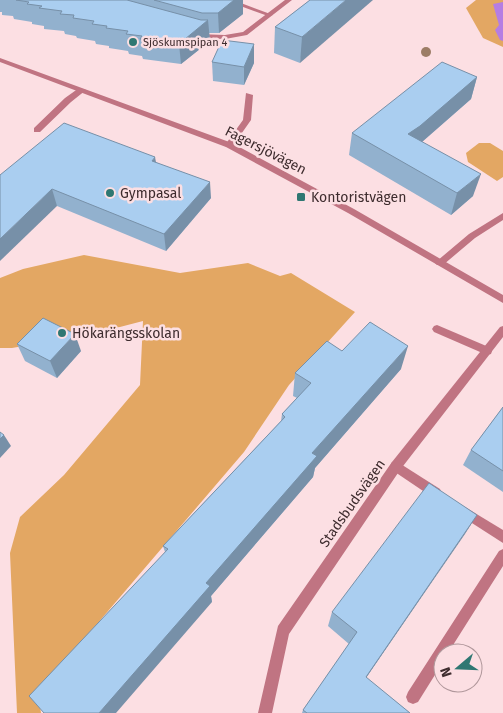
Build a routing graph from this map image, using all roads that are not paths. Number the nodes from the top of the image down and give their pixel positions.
1 (228, 0) edge
2 (289, 0) edge
3 (270, 15) junction
4 (194, 35) edge
5 (0, 60) edge
6 (82, 90) junction
7 (249, 96) dead end
8 (36, 130) dead end
9 (229, 145) junction
10 (503, 216) edge
11 (440, 263) junction
12 (503, 299) edge
13 (437, 330) dead end
14 (501, 335) edge
15 (486, 351) junction
16 (396, 466) junction
17 (503, 537) edge
18 (503, 555) edge
19 (413, 697) dead end
20 (265, 713) edge

1 - 3 street
2 - 3 street
3 - 4 street
5 - 6 street, Fagersjövägen
6 - 8 street
6 - 9 street, Fagersjövägen
7 - 9 street
9 - 11 street, Fagersjövägen
10 - 11 street
11 - 12 street, Fagersjövägen
13 - 15 street
14 - 15 street, Stadsbudsvägen
15 - 16 street, Stadsbudsvägen
16 - 17 street
16 - 20 street, Stadsbudsvägen
18 - 19 street

